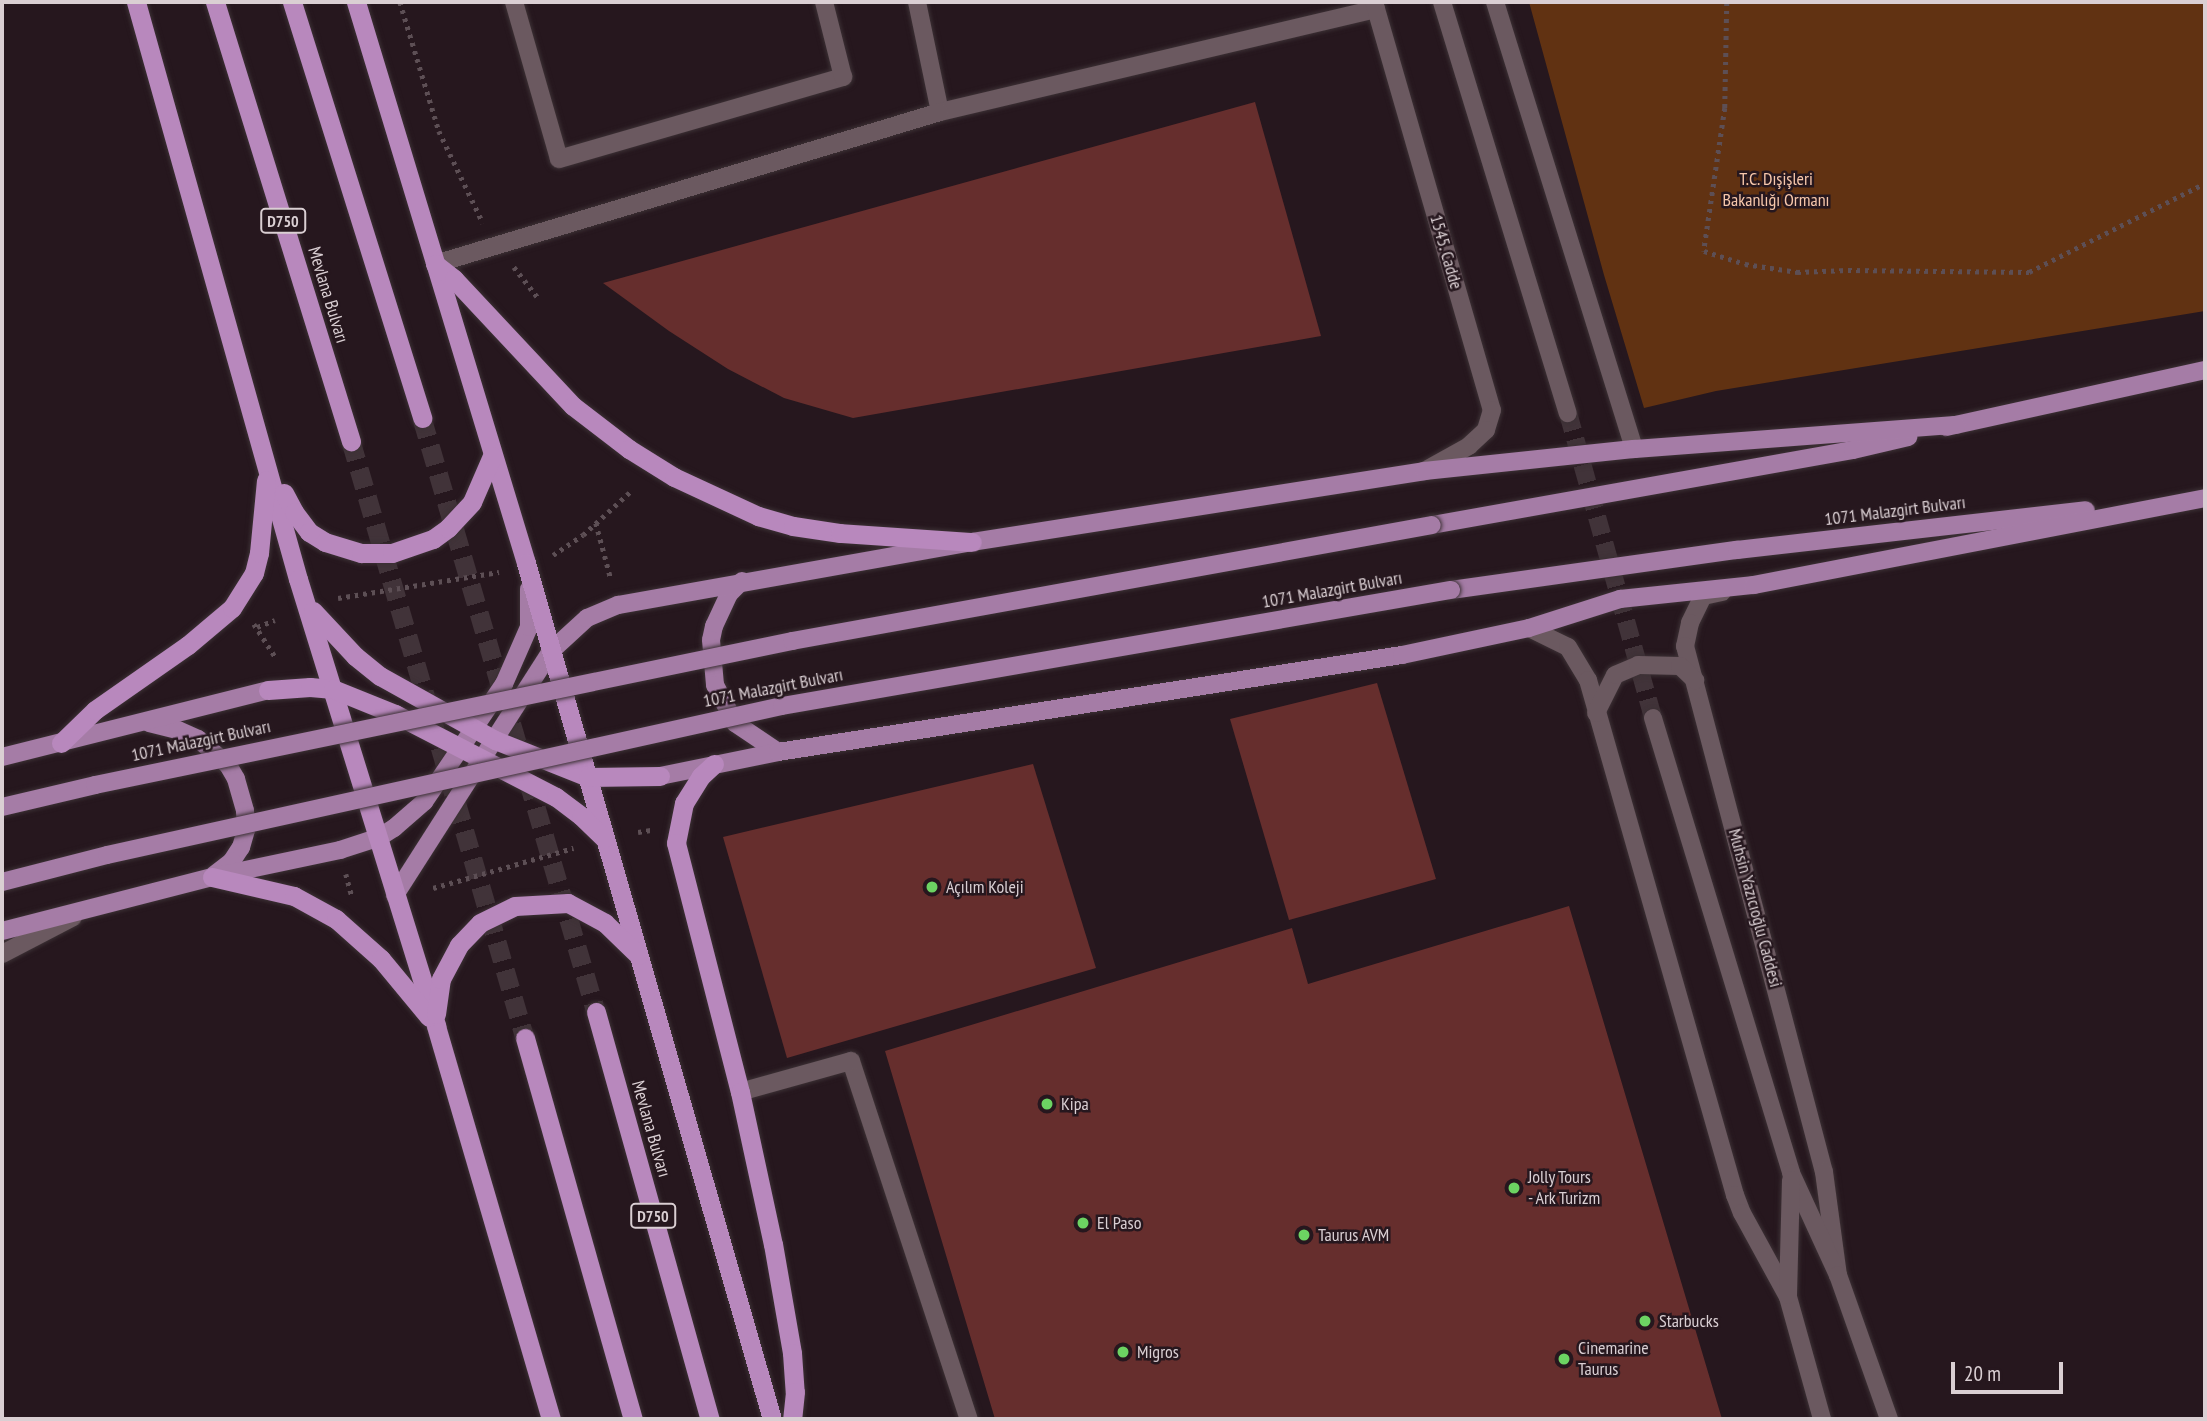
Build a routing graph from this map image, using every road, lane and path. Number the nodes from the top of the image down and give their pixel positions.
1 (136, 2) edge
2 (215, 2) edge
3 (292, 2) edge
4 (356, 2) edge
5 (400, 2) edge
6 (514, 2) edge
7 (824, 2) edge
8 (917, 2) edge
9 (1442, 2) edge
10 (1495, 2) edge
11 (1727, 2) edge
12 (1375, 5) edge
13 (940, 112) junction
14 (2205, 183) edge
15 (498, 245) junction
16 (435, 264) junction
17 (538, 298) dead end
18 (2205, 370) edge
19 (1568, 413) tunnel mouth
20 (422, 418) tunnel mouth
21 (1956, 425) junction
22 (351, 441) tunnel mouth
23 (1634, 449) junction
24 (492, 456) junction
25 (267, 458) junction
26 (1424, 471) junction
27 (631, 491) dead end
28 (2205, 497) edge
29 (596, 523) junction
30 (972, 542) junction
31 (553, 556) dead end
32 (526, 563) junction
33 (500, 572) dead end
34 (742, 581) junction
35 (612, 584) dead end
36 (1754, 585) junction
37 (333, 599) dead end
38 (308, 605) junction
39 (251, 620) dead end
40 (275, 620) dead end
41 (257, 627) junction
42 (1529, 628) junction
43 (551, 651) junction
44 (276, 658) dead end
45 (1695, 680) junction
46 (333, 689) junction
47 (268, 690) joint
48 (1596, 713) junction
49 (1653, 718) tunnel mouth
50 (143, 722) junction
51 (475, 729) junction
52 (495, 740) junction
53 (61, 743) junction
54 (461, 749) junction
55 (778, 752) junction
56 (2, 757) edge
57 (482, 760) junction
58 (714, 764) junction
59 (660, 776) joint
60 (588, 777) junction
61 (2, 807) edge
62 (378, 838) junction
63 (607, 842) junction
64 (577, 847) dead end
65 (346, 872) dead end
66 (212, 877) junction
67 (2, 882) edge
68 (429, 889) dead end
69 (395, 895) junction
70 (352, 897) dead end
71 (90, 908) junction
72 (2, 931) edge
73 (2, 954) edge
74 (641, 958) junction
75 (596, 1012) tunnel mouth
76 (436, 1026) junction
77 (526, 1038) tunnel mouth
78 (740, 1093) junction
79 (1791, 1173) junction
80 (1838, 1275) junction
81 (1788, 1297) junction
82 (551, 1419) edge
83 (632, 1419) edge
84 (710, 1419) edge
85 (772, 1419) edge
86 (792, 1419) edge
87 (969, 1419) edge
88 (1822, 1419) edge
89 (1889, 1419) edge

1 - 25 highway
2 - 22 highway, Mevlana Bulvarı / D750
3 - 20 highway
4 - 16 highway
5 - 15 path
6 - 7 street
8 - 13 street
9 - 19 street
10 - 23 street
11 - 14 path
12 - 13 street
12 - 26 street, 1545. Cadde
13 - 15 street
15 - 16 street
15 - 17 path
16 - 24 highway
16 - 30 highway
18 - 21 main road, 1071 Malazgirt Bulvarı
21 - 23 main road, 1071 Malazgirt Bulvarı
21 - 61 main road, 1071 Malazgirt Bulvarı, bridge
23 - 26 main road, 1071 Malazgirt Bulvarı
24 - 25 highway
24 - 32 highway
25 - 38 highway
25 - 53 highway
26 - 30 main road, 1071 Malazgirt Bulvarı
27 - 29 path
28 - 36 main road, 1071 Malazgirt Bulvarı
28 - 67 main road, 1071 Malazgirt Bulvarı, bridge
29 - 31 path
29 - 35 path
30 - 34 main road, 1071 Malazgirt Bulvarı
32 - 43 highway
32 - 51 main road
33 - 37 path
34 - 43 main road, 1071 Malazgirt Bulvarı
34 - 55 main road
36 - 42 main road, 1071 Malazgirt Bulvarı
36 - 45 street, Muhsin Yazıcıoğlu Caddesi
38 - 46 highway
38 - 51 highway
39 - 41 path
40 - 41 path
41 - 44 path
42 - 48 street, Muhsin Yazıcıoğlu Caddesi
42 - 55 main road, 1071 Malazgirt Bulvarı
43 - 52 main road, 1071 Malazgirt Bulvarı
43 - 60 highway
45 - 48 street
45 - 80 street, Muhsin Yazıcıoğlu Caddesi
46 - 47 highway
46 - 54 highway
46 - 62 highway
47 - 50 main road, 1071 Malazgirt Bulvarı
48 - 81 street, Muhsin Yazıcıoğlu Caddesi
49 - 79 street, Muhsin Yazıcıoğlu Caddesi
50 - 53 main road, 1071 Malazgirt Bulvarı
50 - 66 main road
51 - 52 highway
51 - 54 main road
52 - 57 main road, 1071 Malazgirt Bulvarı
52 - 60 highway
53 - 56 main road, 1071 Malazgirt Bulvarı
54 - 57 highway
54 - 62 main road
55 - 58 main road, 1071 Malazgirt Bulvarı
57 - 63 highway
57 - 69 main road, 1071 Malazgirt Bulvarı
58 - 59 main road, 1071 Malazgirt Bulvarı
58 - 78 highway
59 - 60 highway
60 - 63 highway
62 - 66 main road
62 - 69 highway
63 - 74 highway
64 - 68 path
65 - 70 path
66 - 71 main road
66 - 76 highway
69 - 76 highway
71 - 72 main road
71 - 73 street
74 - 76 highway
74 - 85 highway
75 - 84 highway, Mevlana Bulvarı / D750
76 - 82 highway
77 - 83 highway
78 - 86 highway
78 - 87 street
79 - 80 street, Muhsin Yazıcıoğlu Caddesi
79 - 81 street, Muhsin Yazıcıoğlu Caddesi
80 - 89 street, Muhsin Yazıcıoğlu Caddesi
81 - 88 street, Muhsin Yazıcıoğlu Caddesi

